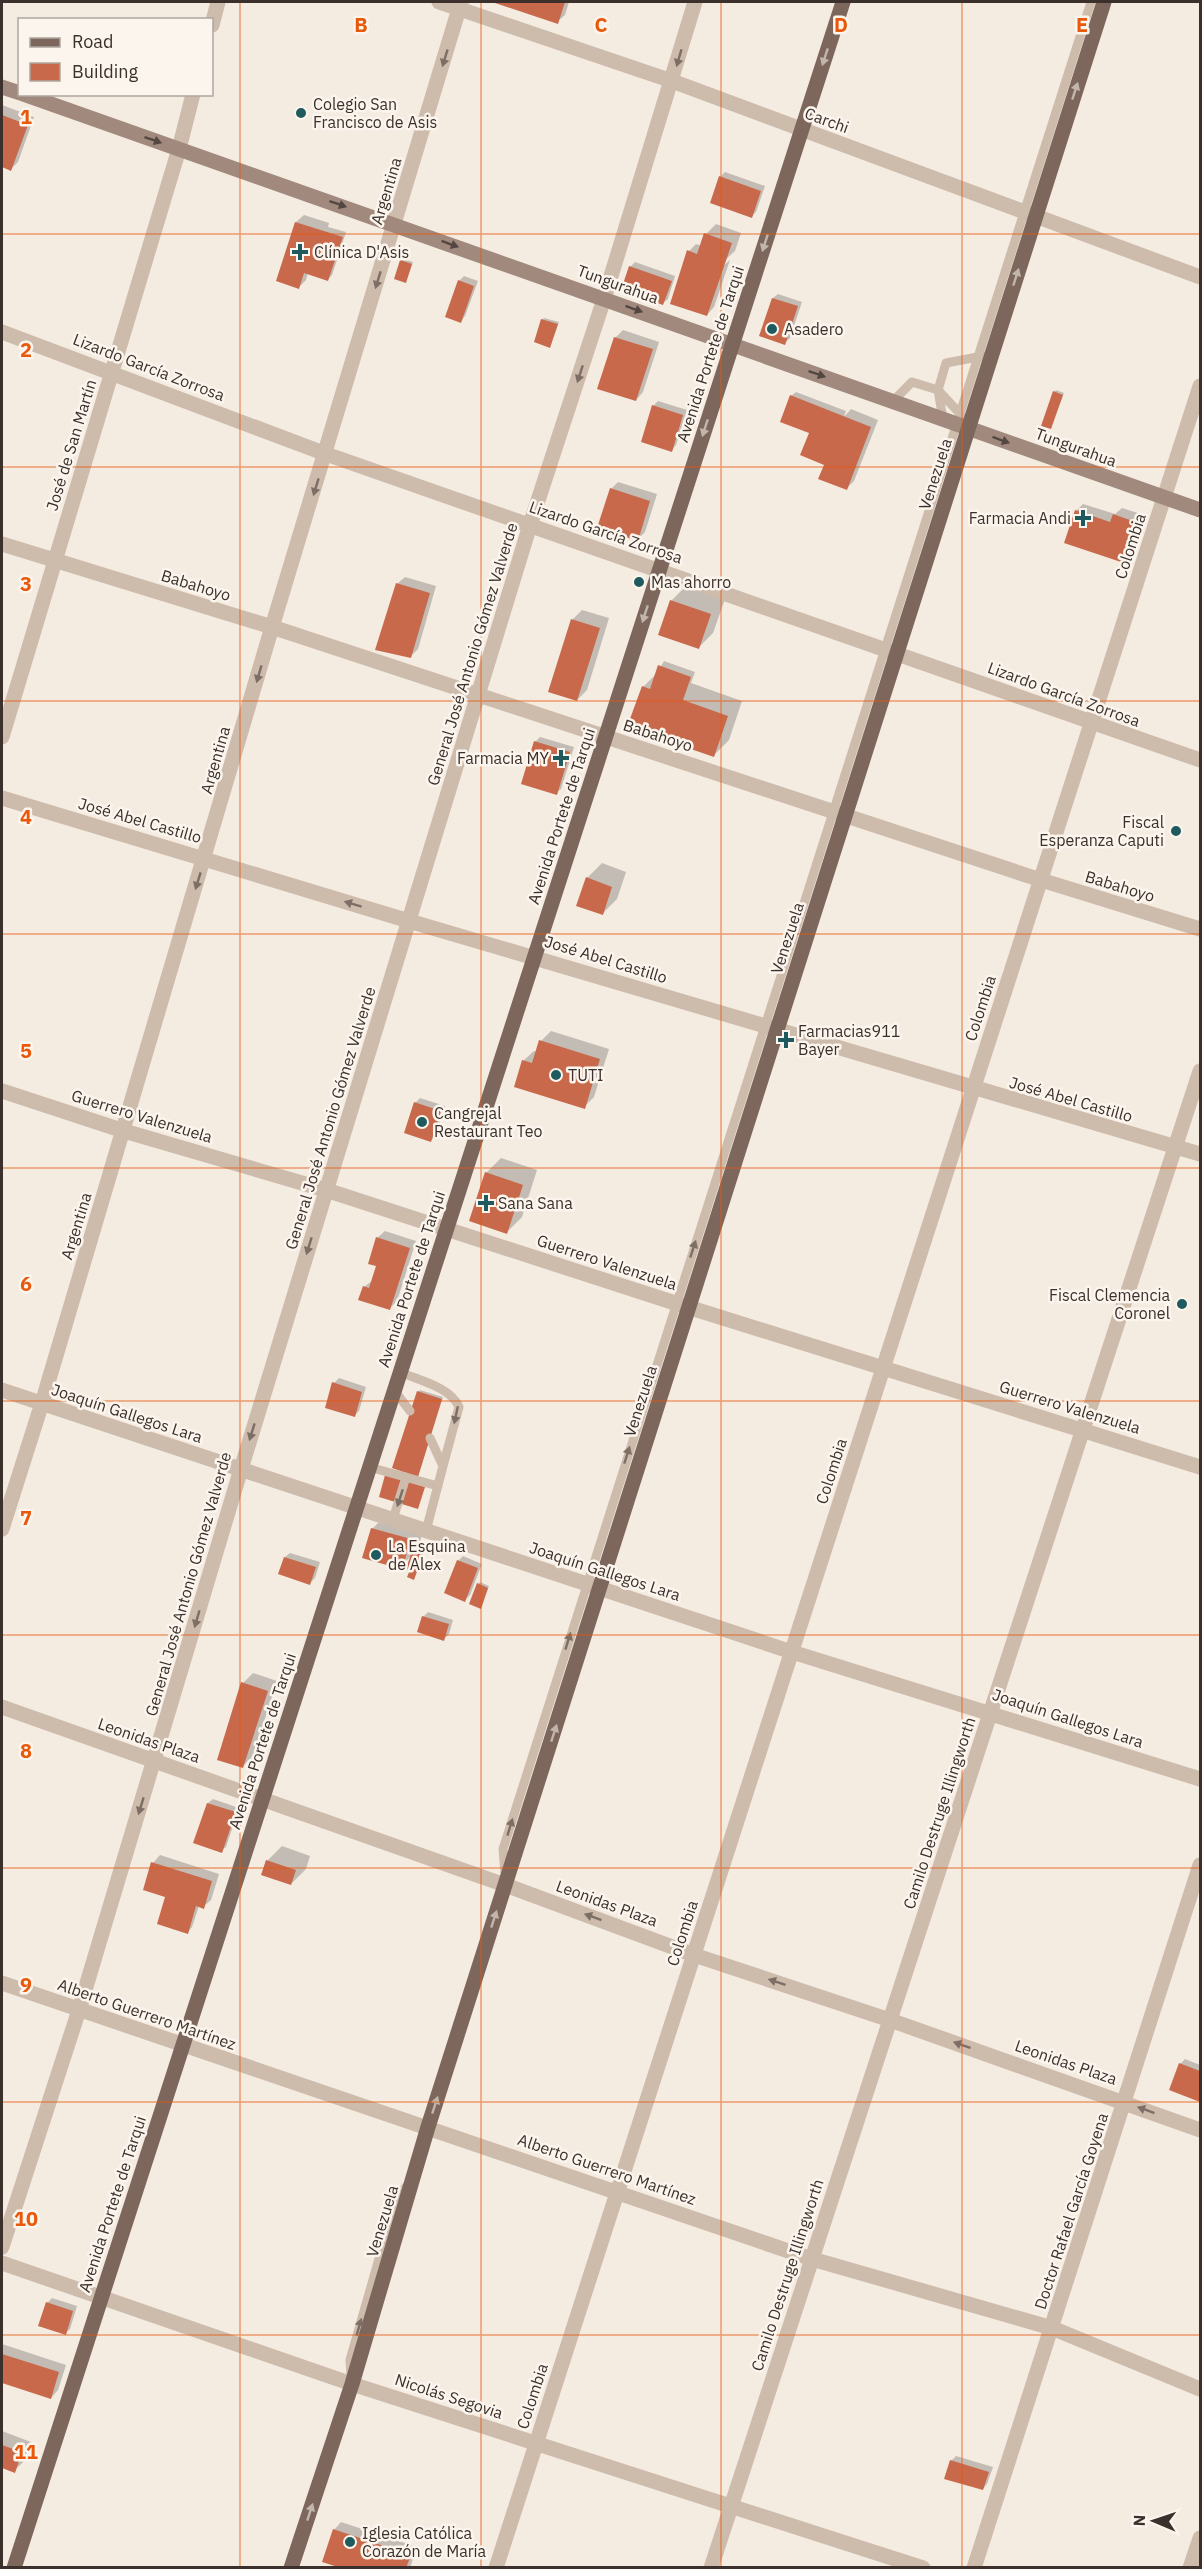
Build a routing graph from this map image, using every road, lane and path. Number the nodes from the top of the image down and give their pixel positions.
1 (218, 2) edge
2 (439, 2) edge
3 (695, 2) edge
4 (843, 2) edge
5 (1091, 2) edge
6 (1104, 2) edge
7 (460, 5) edge
8 (213, 21) edge
9 (672, 81) junction
10 (2, 87) edge
11 (18, 93) edge
12 (27, 96) edge
13 (192, 96) edge
14 (801, 130) junction
15 (179, 149) junction
16 (1029, 214) junction
17 (395, 224) junction
18 (1200, 277) edge
19 (604, 299) junction
20 (2, 332) edge
21 (732, 344) junction
22 (985, 356) junction
23 (112, 372) junction
24 (1200, 386) edge
25 (938, 390) junction
26 (893, 401) junction
27 (943, 419) junction
28 (964, 423) junction
29 (326, 454) junction
30 (1164, 497) junction
31 (1200, 510) edge
32 (530, 525) junction
33 (2, 544) edge
34 (55, 561) junction
35 (659, 569) junction
36 (272, 627) junction
37 (891, 651) junction
38 (478, 696) junction
39 (1091, 724) junction
40 (605, 736) junction
41 (2, 737) edge
42 (1200, 760) edge
43 (2, 798) edge
44 (839, 812) junction
45 (205, 858) junction
46 (1041, 880) junction
47 (409, 921) junction
48 (1200, 929) edge
49 (534, 956) junction
50 (771, 1027) junction
51 (1200, 1071) edge
52 (972, 1088) junction
53 (2, 1091) edge
54 (124, 1131) junction
55 (1176, 1147) junction
56 (1200, 1154) edge
57 (327, 1190) junction
58 (447, 1228) junction
59 (682, 1305) junction
60 (883, 1368) junction
61 (400, 1372) junction
62 (2, 1390) edge
63 (394, 1390) junction
64 (42, 1403) junction
65 (410, 1411) dead end
66 (1083, 1429) junction
67 (430, 1438) dead end
68 (443, 1466) junction
69 (369, 1467) junction
70 (1200, 1467) edge
71 (241, 1469) junction
72 (406, 1478) junction
73 (438, 1486) junction
74 (356, 1508) junction
75 (393, 1519) junction
76 (2, 1529) edge
77 (426, 1531) junction
78 (593, 1586) junction
79 (792, 1652) junction
80 (2, 1707) edge
81 (991, 1712) junction
82 (155, 1760) junction
83 (1200, 1779) edge
84 (262, 1800) junction
85 (1200, 1865) edge
86 (506, 1885) junction
87 (694, 1954) junction
88 (2, 1983) edge
89 (79, 2010) junction
90 (890, 2020) junction
91 (182, 2045) junction
92 (1124, 2102) junction
93 (429, 2127) junction
94 (1200, 2130) edge
95 (617, 2192) junction
96 (2, 2247) edge
97 (812, 2259) junction
98 (2, 2263) edge
99 (101, 2297) junction
100 (1052, 2328) junction
101 (352, 2384) junction
102 (1200, 2389) edge
103 (536, 2443) junction
104 (731, 2506) junction
105 (1200, 2538) edge
106 (14, 2568) edge
107 (291, 2568) edge
108 (496, 2568) edge
109 (711, 2568) edge
110 (923, 2568) edge
111 (974, 2568) edge
112 (1190, 2568) edge

1 - 8 street
2 - 7 street, Carchi
3 -> 9 street, General José Antonio Gómez Valverde
4 -> 14 main road, Avenida Portete de Tarqui
5 - 16 lane, Venezuela
16 -> 6 main road, Venezuela
7 - 9 street, Carchi
7 -> 17 street, Argentina
9 - 14 street, Carchi
9 - 19 street, General José Antonio Gómez Valverde
10 - 11 main road, Tungurahua
12 -> 15 main road, Tungurahua
13 - 15 street, José de San Martín
14 - 16 street, Carchi
14 -> 21 main road, Avenida Portete de Tarqui
15 -> 17 main road, Tungurahua
15 - 23 street, José de San Martín
16 - 18 street, Carchi
22 -> 16 main road, Venezuela
17 -> 19 main road, Tungurahua
17 -> 29 street, Argentina
19 -> 21 main road, Tungurahua
19 -> 32 street, General José Antonio Gómez Valverde
20 - 23 street, Lizardo García Zorrosa
21 -> 26 main road, Tungurahua
21 -> 35 main road, Avenida Portete de Tarqui
22 - 25 lane
22 - 28 main road, Venezuela
23 - 29 street, Lizardo García Zorrosa
23 - 34 street, José de San Martín
24 - 30 street, Colombia
25 - 26 lane
25 - 27 lane
25 - 28 lane
26 - 27 main road, Tungurahua
27 - 28 main road, Tungurahua
28 -> 30 main road, Tungurahua
28 - 37 main road, Venezuela
29 - 32 street, Lizardo García Zorrosa
29 -> 36 street, Argentina
30 - 31 main road, Tungurahua
30 - 39 street, Colombia
32 - 35 street, Lizardo García Zorrosa
32 - 38 street, General José Antonio Gómez Valverde
33 - 34 street, Babahoyo
34 - 36 street, Babahoyo
34 - 41 street, José de San Martín
35 - 37 street, Lizardo García Zorrosa
35 -> 40 main road, Avenida Portete de Tarqui
36 - 38 street, Babahoyo
36 -> 45 street, Argentina
37 - 39 street, Lizardo García Zorrosa
37 - 44 main road, Venezuela
38 - 40 street, Babahoyo
38 - 47 street, General José Antonio Gómez Valverde
39 - 42 street, Lizardo García Zorrosa
39 - 46 street, Colombia
40 - 44 street, Babahoyo
40 - 49 main road, Avenida Portete de Tarqui
43 - 45 street, José Abel Castillo
44 - 46 street, Babahoyo
44 - 50 main road, Venezuela
47 -> 45 street, José Abel Castillo
45 -> 54 street, Argentina
46 - 48 street, Babahoyo
46 - 52 street, Colombia
47 - 49 street, José Abel Castillo
47 - 57 street, General José Antonio Gómez Valverde
49 - 50 street, José Abel Castillo
49 - 58 main road, Avenida Portete de Tarqui
50 - 52 street, José Abel Castillo
59 -> 50 main road, Venezuela
51 - 55 street, Camilo Destruge Illingworth
52 - 55 street, José Abel Castillo
52 - 60 street, Colombia
53 - 54 street, Guerrero Valenzuela
54 - 57 street, Guerrero Valenzuela
54 - 64 street, Argentina
55 - 56 street, José Abel Castillo
55 - 66 street, Camilo Destruge Illingworth
57 - 58 street, Guerrero Valenzuela
57 -> 71 street, General José Antonio Gómez Valverde
58 - 59 street, Guerrero Valenzuela
58 - 61 main road, Avenida Portete de Tarqui
59 - 60 street, Guerrero Valenzuela
78 -> 59 main road, Venezuela
60 - 66 street, Guerrero Valenzuela
60 - 79 street, Colombia
61 - 63 main road, Avenida Portete de Tarqui
61 -> 68 lane
62 - 64 street, Joaquín Gallegos Lara
63 - 65 lane
63 - 69 main road, Avenida Portete de Tarqui
64 - 71 street, Joaquín Gallegos Lara
64 - 76 street, Argentina
66 - 70 street, Guerrero Valenzuela
66 - 81 street, Camilo Destruge Illingworth
67 - 68 lane
68 - 73 lane
69 - 72 lane
69 - 74 main road, Avenida Portete de Tarqui
71 - 74 street, Joaquín Gallegos Lara
71 -> 82 street, General José Antonio Gómez Valverde
72 - 73 lane
72 -> 75 lane
73 - 77 lane
74 - 75 street, Joaquín Gallegos Lara
74 - 84 main road, Avenida Portete de Tarqui
75 - 77 street, Joaquín Gallegos Lara
77 - 78 street, Joaquín Gallegos Lara
78 - 79 street, Joaquín Gallegos Lara
86 -> 78 main road, Venezuela
79 - 81 street, Joaquín Gallegos Lara
79 - 87 street, Colombia
80 - 82 street, Leonidas Plaza
81 - 83 street, Joaquín Gallegos Lara
81 - 90 street, Camilo Destruge Illingworth
82 - 84 street, Leonidas Plaza
82 -> 89 street, General José Antonio Gómez Valverde
84 - 86 street, Leonidas Plaza
84 - 91 main road, Avenida Portete de Tarqui
85 - 92 street, Doctor Rafael García Goyena
87 -> 86 street, Leonidas Plaza
93 -> 86 main road, Venezuela
90 -> 87 street, Leonidas Plaza
87 - 95 street, Colombia
88 - 89 street, Alberto Guerrero Martínez
89 - 91 street, Alberto Guerrero Martínez
89 - 96 street, General José Antonio Gómez Valverde
92 -> 90 street, Leonidas Plaza
90 - 97 street, Camilo Destruge Illingworth
91 - 93 street, Alberto Guerrero Martínez
91 - 99 main road, Avenida Portete de Tarqui
94 -> 92 street, Leonidas Plaza
92 - 100 street, Doctor Rafael García Goyena
93 - 95 street, Alberto Guerrero Martínez
101 -> 93 main road, Venezuela
95 - 97 street, Alberto Guerrero Martínez
95 - 103 street, Colombia
97 - 100 street, Alberto Guerrero Martínez
97 - 104 street, Camilo Destruge Illingworth
98 - 99 street, Nicolás Segovia
99 - 101 street, Nicolás Segovia
99 - 106 main road, Avenida Portete de Tarqui
100 - 102 street, Alberto Guerrero Martínez
100 - 111 street, Doctor Rafael García Goyena
101 - 103 street, Nicolás Segovia
107 -> 101 main road, Venezuela
103 - 104 street, Nicolás Segovia
103 - 108 street, Colombia
104 - 109 street, Camilo Destruge Illingworth
104 - 110 street, Nicolás Segovia
105 - 112 street

